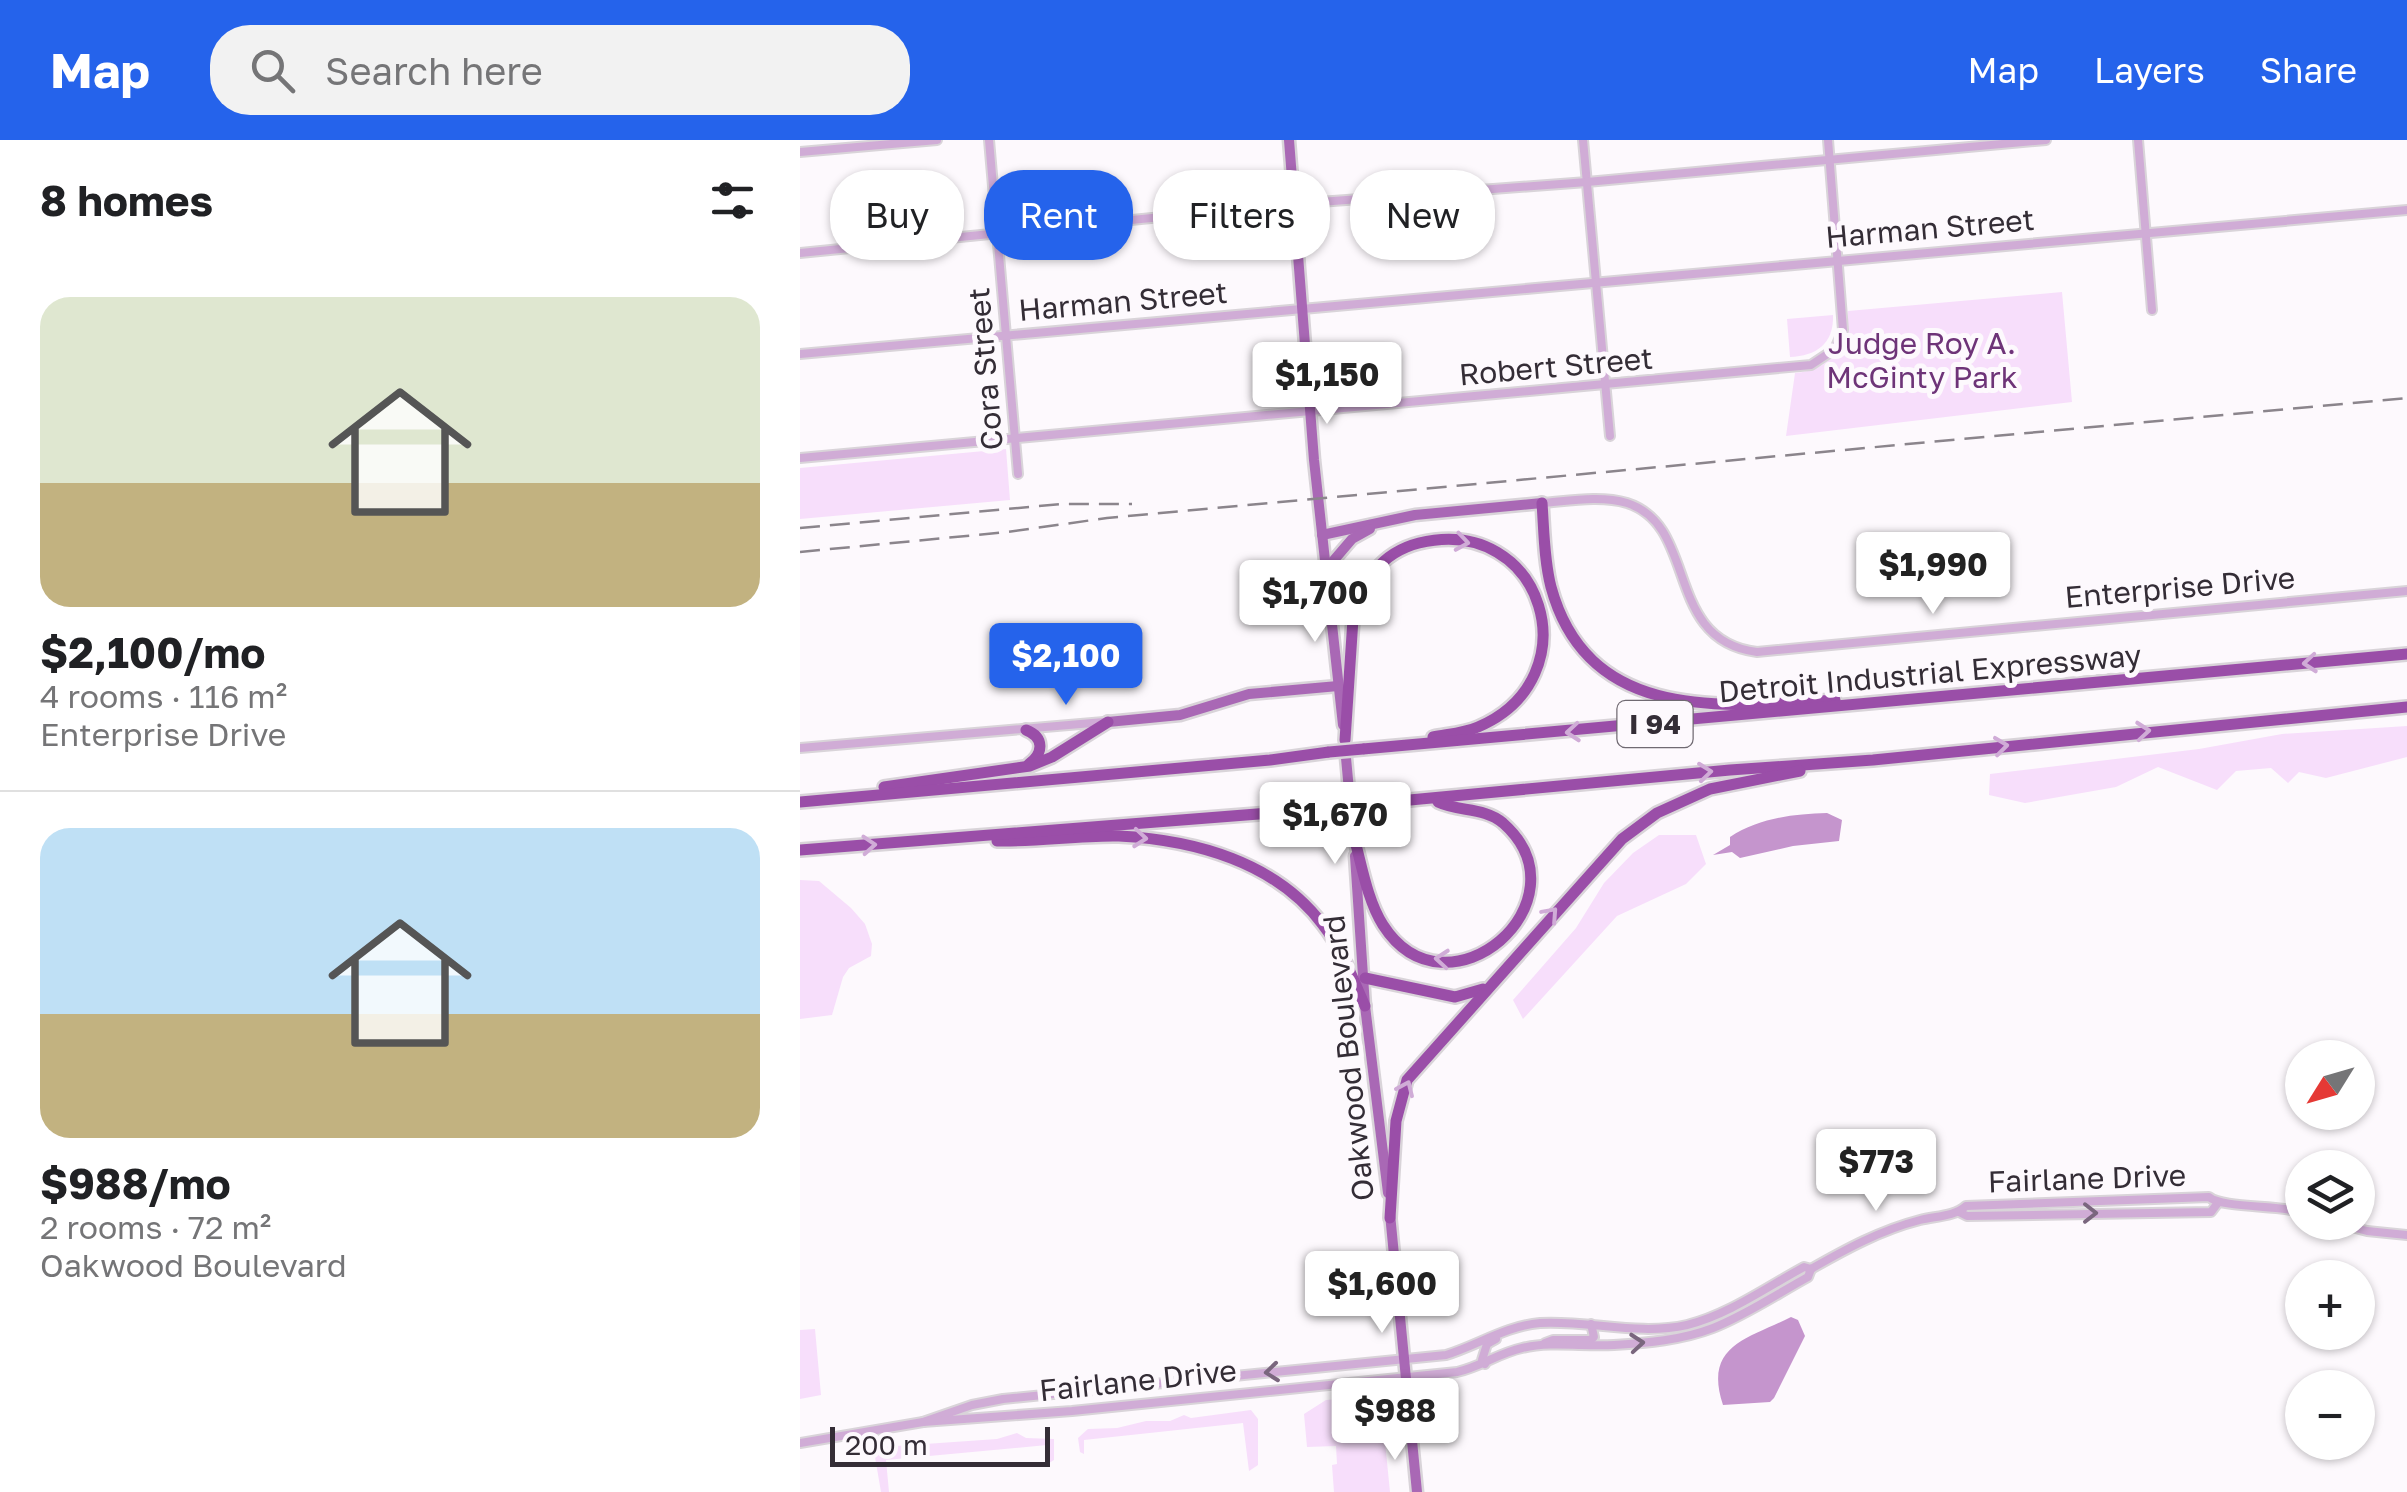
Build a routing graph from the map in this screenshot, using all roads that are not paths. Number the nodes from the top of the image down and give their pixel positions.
1 (937, 140) edge
2 (989, 140) edge
3 (1289, 140) edge
4 (1583, 140) edge
5 (1828, 140) edge
6 (2046, 140) edge
7 (2138, 140) edge
8 (800, 152) edge
9 (1830, 160) junction
10 (992, 170) edge
11 (1291, 170) edge
12 (1587, 182) junction
13 (1330, 201) edge
14 (2407, 210) edge
15 (2146, 233) junction
16 (984, 236) edge
17 (800, 253) edge
18 (999, 260) edge
19 (1297, 260) edge
20 (1839, 260) junction
21 (1596, 282) junction
22 (1301, 309) junction
23 (2152, 310) dead end
24 (1005, 335) junction
25 (800, 354) edge
26 (1605, 385) junction
27 (1310, 410) junction
28 (1610, 436) dead end
29 (1015, 438) junction
30 (800, 458) edge
31 (1018, 474) dead end
32 (1542, 503) junction
33 (1395, 520) junction
34 (1322, 535) junction
35 (1328, 568) junction
36 (2407, 591) edge
37 (2407, 654) edge
38 (1338, 686) junction
39 (1914, 700) junction
40 (2407, 706) edge
41 (1108, 722) junction
42 (1026, 730) junction
43 (1345, 740) junction
44 (1395, 747) junction
45 (800, 748) edge
46 (1874, 760) junction
47 (1020, 769) junction
48 (800, 800) edge
49 (1434, 800) junction
50 (1352, 830) junction
51 (938, 840) junction
52 (800, 850) edge
53 (1364, 978) junction
54 (1487, 987) junction
55 (1366, 1006) junction
56 (2217, 1204) junction
57 (2285, 1208) edge
58 (1959, 1212) junction
59 (1390, 1218) junction
60 (2375, 1232) edge
61 (2407, 1234) edge
62 (1810, 1269) junction
63 (1543, 1323) junction
64 (1591, 1324) junction
65 (1541, 1345) junction
66 (1404, 1359) junction
67 (1485, 1364) junction
68 (1406, 1378) junction
69 (923, 1422) junction
70 (800, 1443) edge
71 (1418, 1492) edge

1 - 8 street
2 - 10 street, Cora Street
3 - 11 main road, Oakwood Boulevard
4 - 12 street
5 - 9 street
6 - 9 street
7 - 15 street
9 - 12 street
9 - 20 street
12 - 13 street
12 - 21 street
14 - 15 street, Harman Street
15 - 20 street, Harman Street
15 - 23 street
16 - 17 street
18 - 24 street, Cora Street
19 - 22 main road, Oakwood Boulevard
20 - 21 street, Harman Street
20 - 26 street, Robert Street
21 - 22 street, Harman Street
21 - 26 street
22 - 24 street, Harman Street
22 - 27 main road, Oakwood Boulevard
24 - 25 street, Harman Street
24 - 29 street, Cora Street
26 - 27 street, Robert Street
26 - 28 street
27 - 29 street, Robert Street
27 - 34 main road, Oakwood Boulevard
29 - 30 street, Robert Street
29 - 31 street, Cora Street
32 - 33 main road, Enterprise Drive
32 - 36 street, Enterprise Drive
32 - 39 highway
33 - 34 main road, Enterprise Drive
33 - 35 main road
34 - 35 main road, Oakwood Boulevard
35 - 38 main road, Oakwood Boulevard
37 -> 39 highway, Detroit Industrial Expressway / I 94
38 - 41 main road
38 - 43 main road, Oakwood Boulevard
39 -> 44 highway, Detroit Industrial Expressway / I 94
46 -> 40 highway, I 94
41 - 42 street
41 - 47 highway
42 - 45 street
42 - 47 highway
43 -> 44 highway
43 - 50 main road, Oakwood Boulevard
44 - 48 highway, Detroit Industrial Expressway / I 94, bridge
49 -> 46 highway, I 94
54 -> 46 highway
47 - 48 highway
49 -> 50 highway
49 - 51 highway, I 94, bridge
50 - 53 main road, Oakwood Boulevard
52 -> 51 highway, I 94
51 -> 55 highway
53 - 54 highway
53 - 55 main road, Oakwood Boulevard
59 -> 54 highway
55 - 59 main road, Oakwood Boulevard
56 - 57 street, Fairlane Drive
58 -> 56 street, Fairlane Drive
56 - 58 street, Fairlane Drive
58 - 62 street, Fairlane Drive
59 - 66 main road, Oakwood Boulevard
60 - 61 street
62 - 64 street, Fairlane Drive
65 -> 62 street, Fairlane Drive
63 - 64 street, Fairlane Drive
63 - 66 street, Fairlane Drive
63 - 67 street
64 - 65 street
65 - 67 street, Fairlane Drive
66 - 68 main road, Oakwood Boulevard
66 -> 69 street, Fairlane Drive
67 - 68 street, Fairlane Drive
68 - 69 street, Fairlane Drive
68 - 71 main road, Oakwood Boulevard
69 - 70 street, Fairlane Drive

